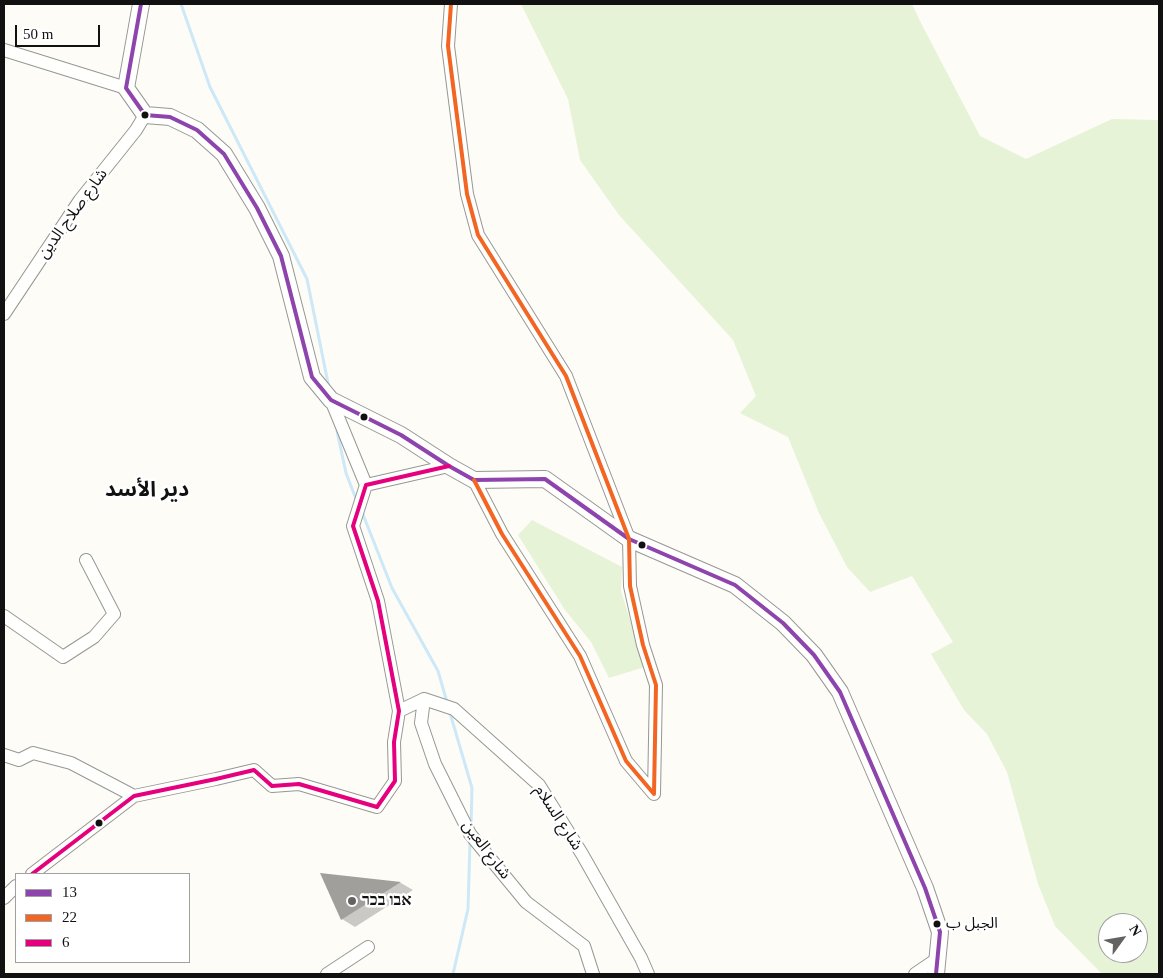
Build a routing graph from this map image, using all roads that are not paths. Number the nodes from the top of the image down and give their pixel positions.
1 (140, 4) edge
2 (451, 4) edge
3 (4, 50) edge
4 (126, 88) junction
5 (145, 115) junction
6 (4, 314) edge
7 (331, 400) junction
8 (449, 466) junction
9 (474, 480) junction
10 (366, 485) junction
11 (630, 539) junction
12 (86, 560) dead end
13 (4, 616) edge
14 (424, 699) junction
15 (399, 711) junction
16 (4, 755) edge
17 (134, 796) junction
18 (33, 873) edge
19 (15, 887) edge
20 (4, 898) edge
21 (368, 947) dead end
22 (936, 967) edge
23 (327, 974) edge
24 (593, 974) edge
25 (648, 974) edge
26 (915, 974) edge

1 - 4 street
2 - 11 street
3 - 4 street
4 - 5 street
5 - 6 street, شارع صلاح الدين
5 - 7 street
7 - 8 street
7 - 10 street
8 - 9 street
8 - 10 street
9 - 11 street
9 - 11 street
10 - 15 street
11 - 22 street
12 - 13 street
14 - 15 street
14 - 24 street, شارع العين
14 - 25 street, شارع السلام
15 - 17 street
16 - 17 street
17 - 18 street
19 - 20 street
21 - 23 street
22 - 26 street

